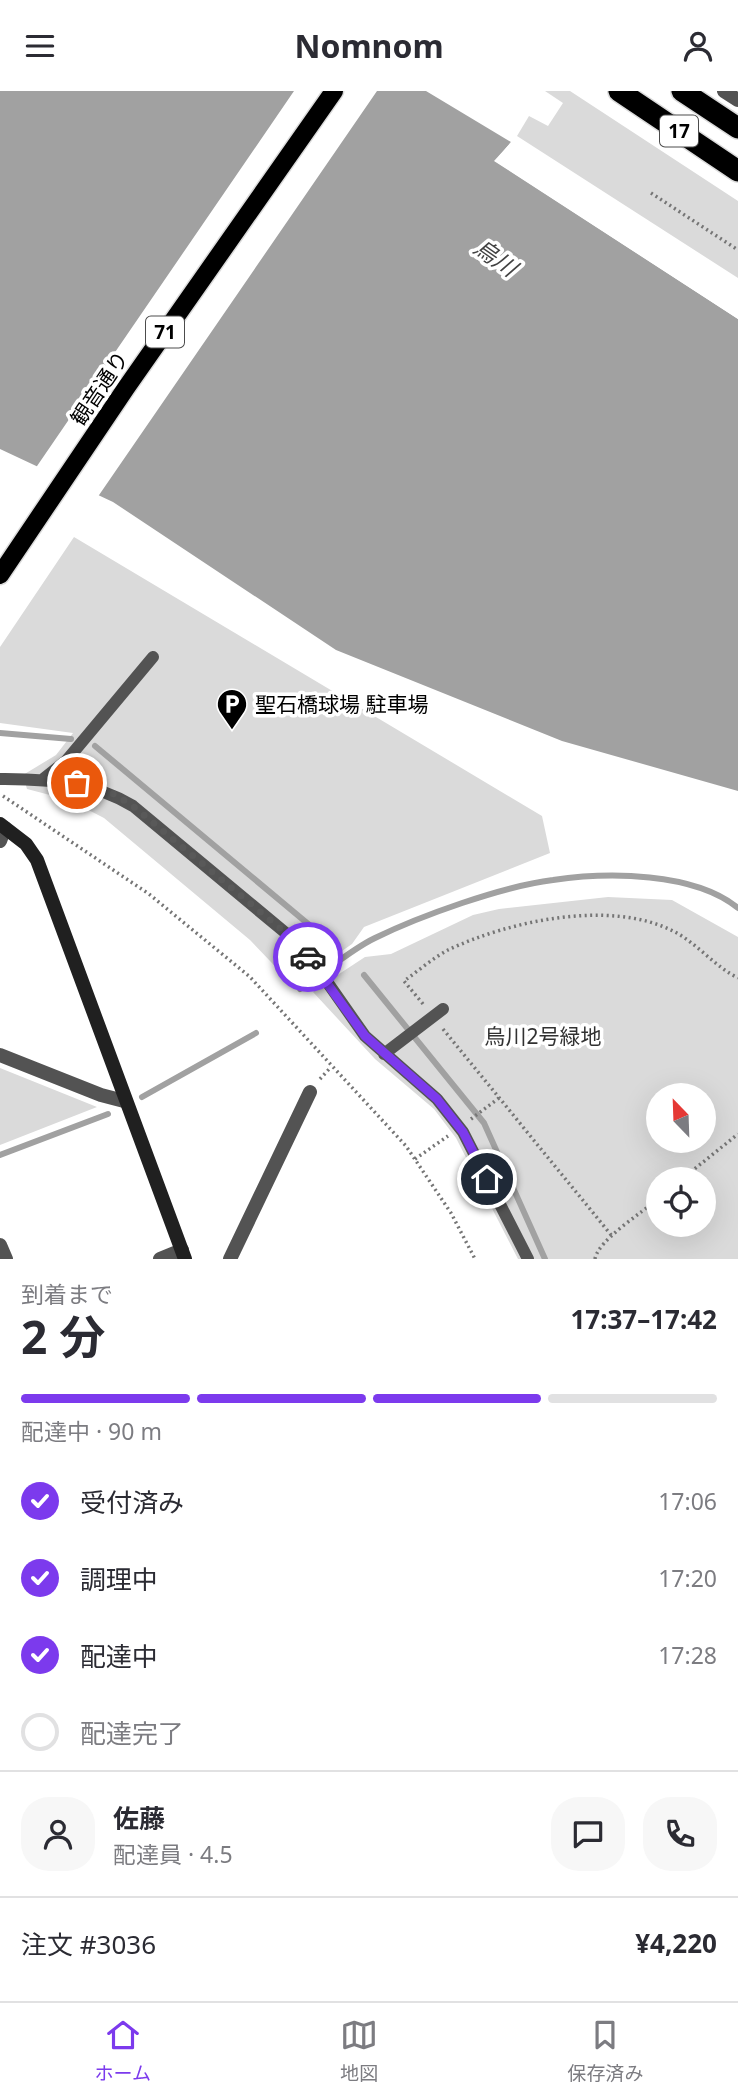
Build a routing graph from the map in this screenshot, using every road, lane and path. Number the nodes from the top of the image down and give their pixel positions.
1 (334, 91) edge
2 (619, 91) edge
3 (682, 91) edge
4 (724, 91) edge
5 (738, 100) edge
6 (738, 128) edge
7 (738, 171) edge
8 (651, 193) dead end
9 (738, 250) edge
10 (0, 575) edge
11 (153, 657) dead end
12 (0, 779) edge
13 (43, 780) junction
14 (1, 795) edge
15 (2, 831) edge
16 (738, 978) edge
17 (438, 1013) junction
18 (384, 1054) junction
19 (0, 1055) edge
20 (310, 1092) dead end
21 (124, 1101) junction
22 (738, 1134) edge
23 (445, 1138) dead end
24 (415, 1159) junction
25 (697, 1167) edge
26 (646, 1209) edge
27 (612, 1236) junction
28 (0, 1244) edge
29 (183, 1255) edge
30 (6, 1259) edge
31 (160, 1259) edge
32 (230, 1259) edge
33 (475, 1259) edge
34 (528, 1259) edge
35 (595, 1259) edge

1 - 10 main road, 観音通り / 71
2 - 7 highway, 17
3 - 6 highway, 17
4 - 5 street
8 - 9 path
11 - 13 lane
12 - 13 lane
13 - 18 lane
14 - 24 path
15 - 21 street
16 - 17 path
17 - 18 lane
17 - 27 path
18 - 34 lane
19 - 21 street
20 - 32 street
21 - 29 street
22 - 25 path
23 - 24 path
24 - 33 path
26 - 27 path
27 - 35 path
28 - 30 street
29 - 31 street

